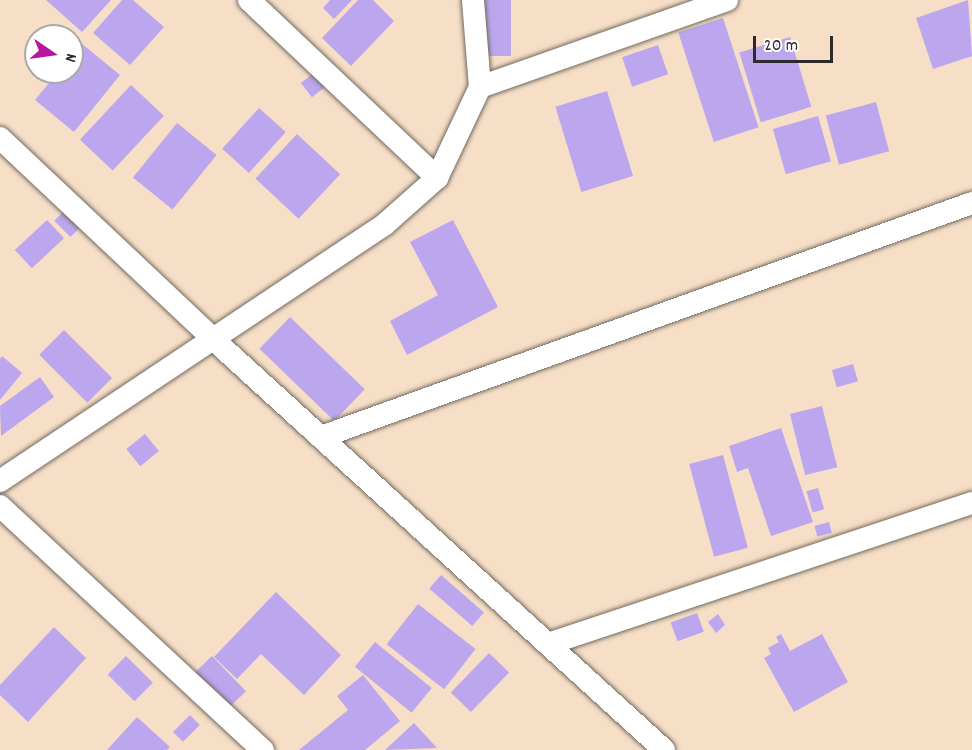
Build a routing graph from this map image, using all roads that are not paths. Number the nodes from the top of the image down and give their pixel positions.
1 (249, 0) edge
2 (472, 0) edge
3 (727, 0) edge
4 (480, 87) junction
5 (0, 138) edge
6 (437, 178) junction
7 (972, 203) edge
8 (213, 339) junction
9 (321, 437) junction
10 (0, 481) edge
11 (972, 502) edge
12 (0, 507) edge
13 (548, 644) junction
14 (263, 750) edge
15 (664, 750) edge

1 - 6 street
2 - 4 street
3 - 4 street
4 - 6 street
5 - 8 street
6 - 8 street
7 - 9 street
8 - 9 street
8 - 10 street
9 - 13 street
11 - 13 street
12 - 14 street
13 - 15 street

